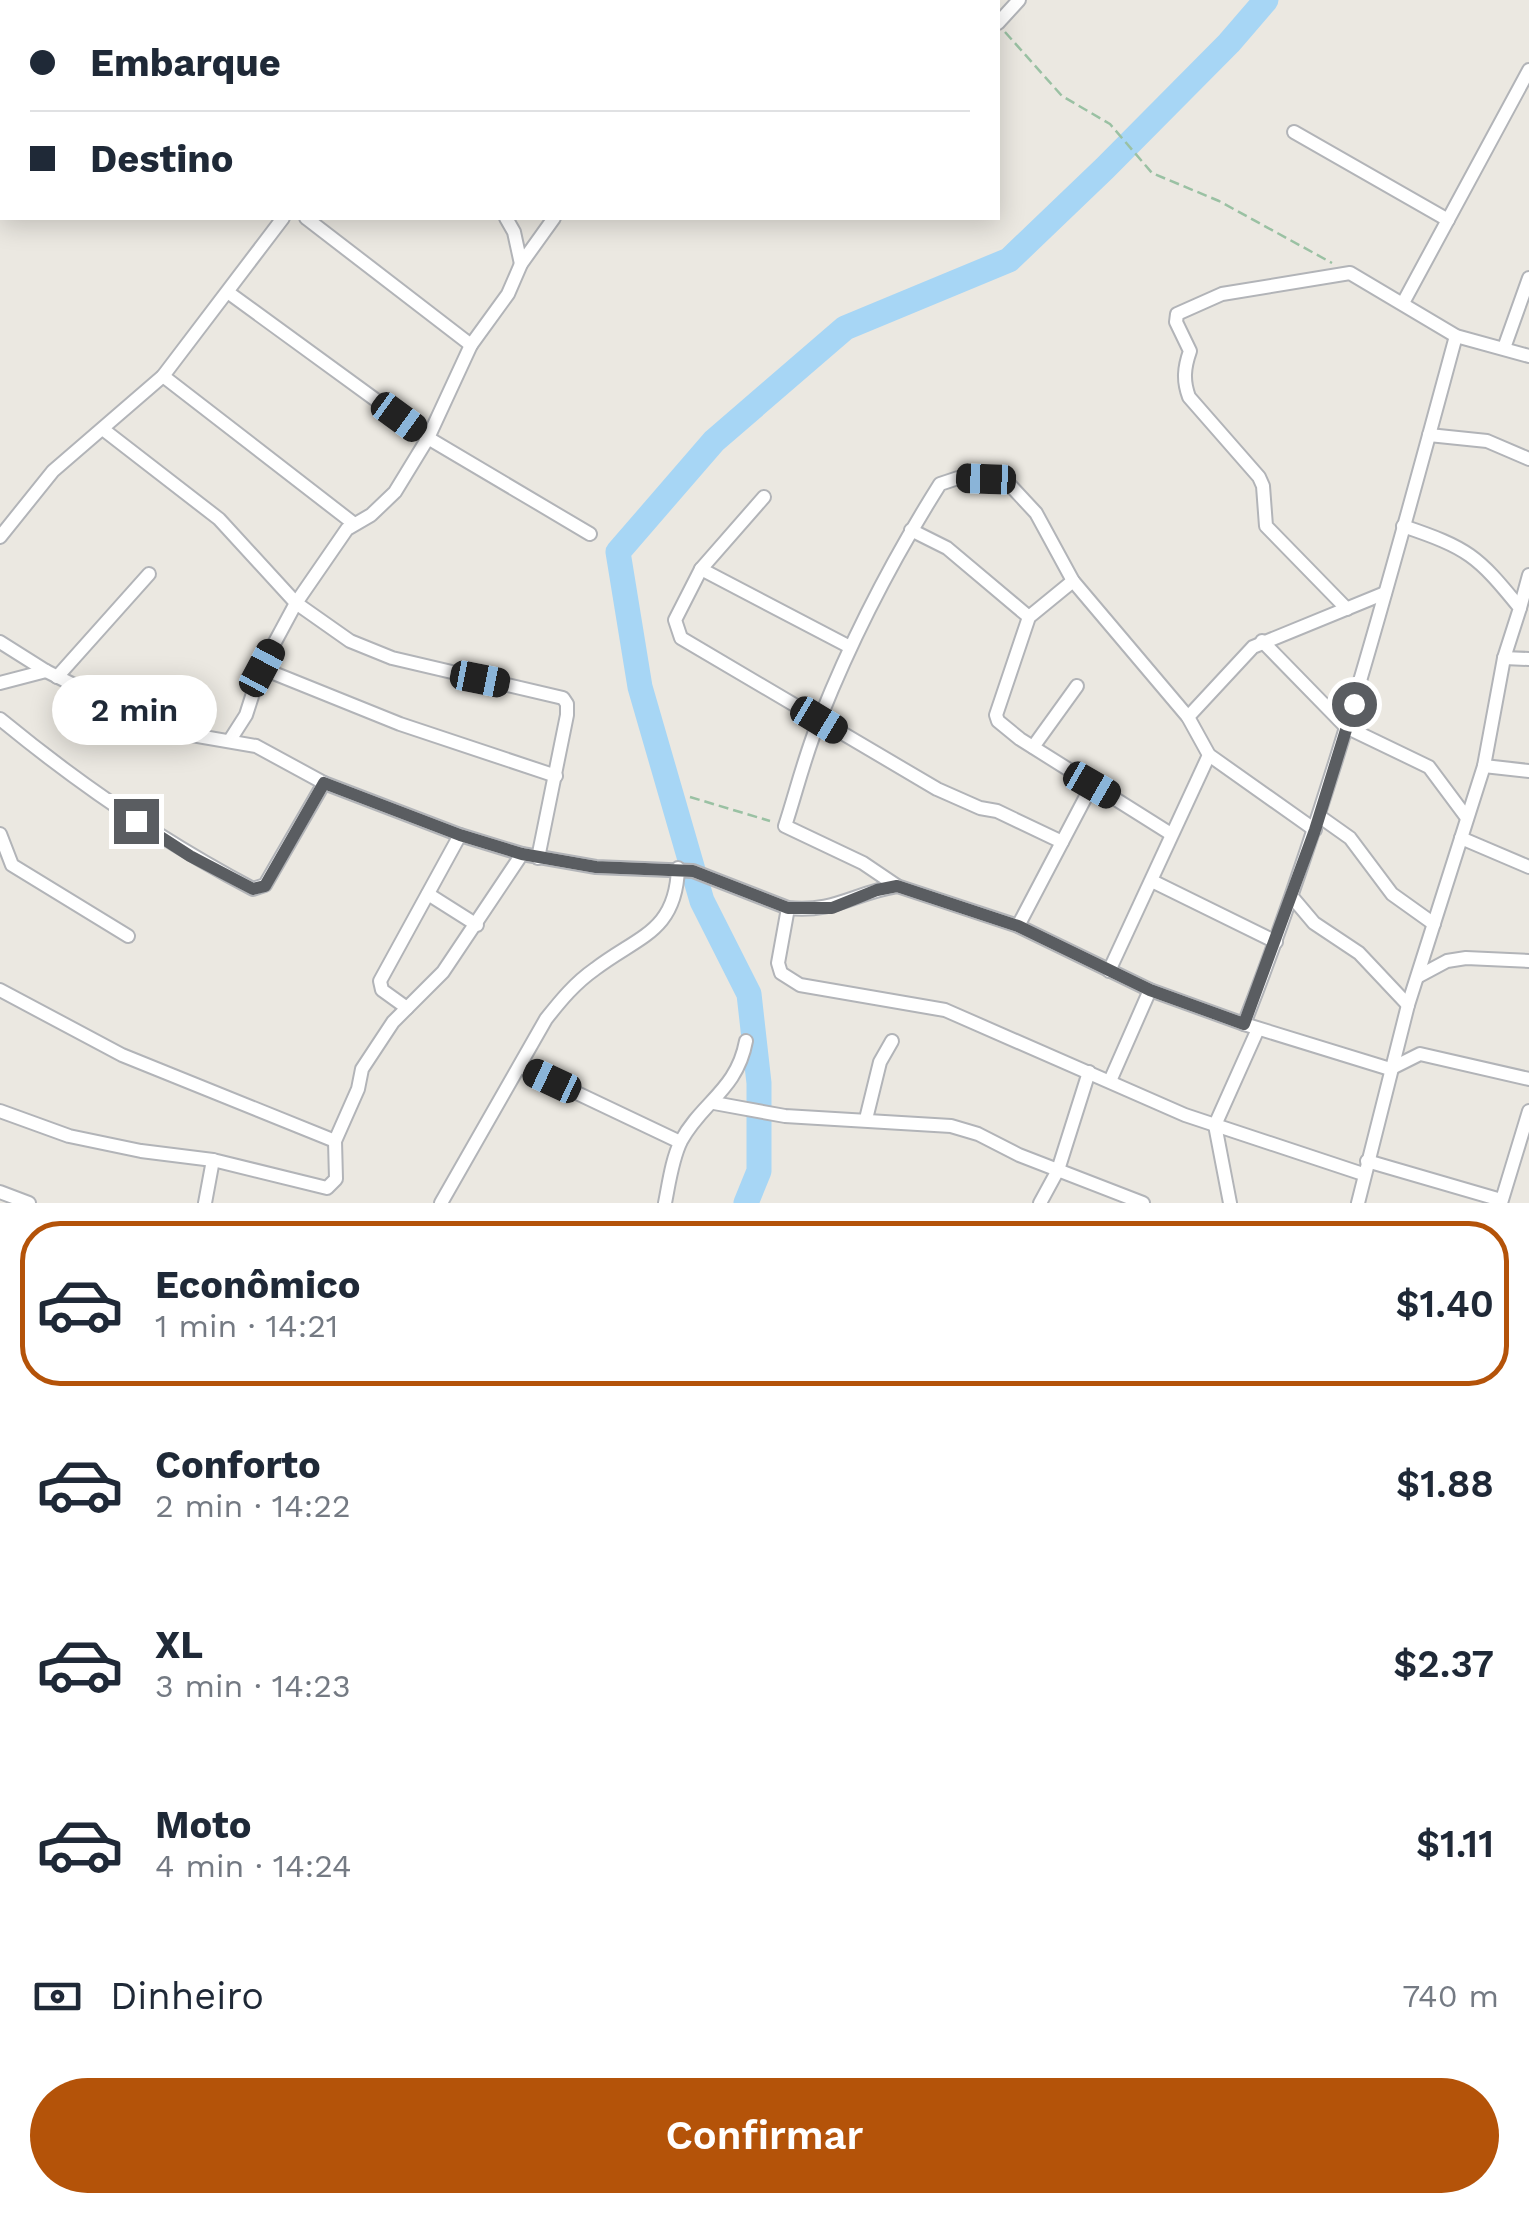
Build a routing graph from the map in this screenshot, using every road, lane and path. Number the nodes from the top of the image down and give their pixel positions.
1 (1019, 0) edge
2 (1000, 21) edge
3 (1000, 26) edge
4 (1529, 70) edge
5 (1294, 132) dead end
6 (283, 220) edge
7 (309, 220) edge
8 (507, 220) edge
9 (553, 220) edge
10 (1448, 220) junction
11 (521, 264) junction
12 (1350, 273) junction
13 (1529, 278) edge
14 (229, 293) junction
15 (1403, 303) junction
16 (1456, 336) junction
17 (471, 345) junction
18 (1504, 348) junction
19 (1529, 356) edge
20 (163, 376) junction
21 (104, 430) junction
22 (1429, 435) junction
23 (428, 438) junction
24 (1529, 459) edge
25 (764, 498) dead end
26 (353, 523) junction
27 (1403, 526) junction
28 (911, 530) junction
29 (590, 534) dead end
30 (0, 537) edge
31 (701, 569) junction
32 (149, 574) dead end
33 (1529, 575) edge
34 (1073, 581) junction
35 (1385, 594) junction
36 (296, 604) junction
37 (1520, 608) junction
38 (1347, 609) junction
39 (1029, 617) junction
40 (0, 642) edge
41 (1262, 642) junction
42 (850, 647) junction
43 (1504, 658) junction
44 (1529, 659) edge
45 (262, 668) junction
46 (52, 674) junction
47 (0, 684) edge
48 (1077, 686) dead end
49 (246, 716) junction
50 (1188, 717) junction
51 (0, 718) edge
52 (819, 720) junction
53 (1346, 726) junction
54 (230, 740) junction
55 (256, 746) junction
56 (1034, 746) junction
57 (1209, 755) junction
58 (1484, 766) junction
59 (1529, 771) edge
60 (556, 776) junction
61 (324, 783) junction
62 (1092, 785) junction
63 (690, 797) dead end
64 (1467, 818) junction
65 (1317, 823) junction
66 (785, 826) junction
67 (0, 834) edge
68 (1171, 834) junction
69 (460, 835) junction
70 (1461, 838) junction
71 (1062, 842) junction
72 (522, 854) junction
73 (538, 858) junction
74 (1529, 867) edge
75 (678, 868) junction
76 (1152, 880) junction
77 (897, 886) junction
78 (428, 894) junction
79 (1292, 897) junction
80 (788, 908) junction
81 (1434, 924) junction
82 (477, 925) junction
83 (1018, 926) junction
84 (128, 936) dead end
85 (1276, 942) junction
86 (1529, 961) edge
87 (1109, 971) junction
88 (1419, 976) junction
89 (0, 990) edge
90 (1150, 990) junction
91 (1408, 1005) junction
92 (407, 1008) junction
93 (1244, 1024) junction
94 (1258, 1028) junction
95 (746, 1041) dead end
96 (892, 1041) dead end
97 (520, 1066) junction
98 (1390, 1069) junction
99 (1088, 1072) junction
100 (1529, 1079) edge
101 (1110, 1082) junction
102 (714, 1103) junction
103 (0, 1111) edge
104 (1529, 1111) edge
105 (866, 1119) junction
106 (1215, 1125) junction
107 (336, 1141) junction
108 (680, 1142) junction
109 (1525, 1143) edge
110 (214, 1160) junction
111 (1365, 1168) junction
112 (1058, 1170) junction
113 (0, 1192) edge
114 (1501, 1202) edge
115 (29, 1203) edge
116 (205, 1203) edge
117 (441, 1203) edge
118 (665, 1203) edge
119 (1040, 1203) edge
120 (1144, 1203) edge
121 (1230, 1203) edge
122 (1358, 1203) edge

1 - 2 street
3 - 12 path
4 - 10 street
5 - 10 street
6 - 14 street
7 - 17 street
8 - 11 street
9 - 11 street
10 - 15 street
11 - 17 street
12 - 15 street
12 - 38 street
13 - 18 street
14 - 20 street
14 - 23 street
15 - 16 street
16 - 18 street
16 - 22 street
17 - 23 street
18 - 19 street
20 - 21 street
20 - 26 street
21 - 30 street
21 - 36 street
22 - 24 street
22 - 27 street
23 - 26 street
23 - 29 street
25 - 31 street
26 - 36 street
27 - 35 street
27 - 37 street
28 - 34 street
28 - 39 street
28 - 42 street
31 - 42 street
31 - 52 street
32 - 46 street
33 - 37 street
34 - 39 street
34 - 50 street
35 - 38 street
35 - 53 street
36 - 45 street
36 - 60 street
37 - 43 street
38 - 41 street
39 - 56 street
40 - 46 street
41 - 50 street
41 - 53 street
42 - 52 street
43 - 44 street
43 - 58 street
45 - 49 street
45 - 60 street
46 - 47 street
46 - 54 street
48 - 56 street
49 - 54 street
49 - 55 street
50 - 57 street
51 - 61 street
52 - 66 street
52 - 71 street
53 - 64 street
53 - 65 street
54 - 55 street
55 - 61 street
56 - 62 street
57 - 65 street
57 - 68 street
58 - 59 street
58 - 64 street
60 - 73 street
61 - 69 street
62 - 68 street
62 - 71 street
63 - 66 path
64 - 70 street
65 - 79 street
65 - 81 street
66 - 77 street
67 - 84 street
68 - 76 street
69 - 72 street
69 - 78 street
70 - 74 street
70 - 81 street
71 - 83 street
72 - 73 street
72 - 82 street
73 - 75 street
75 - 80 street
75 - 97 street
76 - 85 street
76 - 87 street
77 - 80 street
77 - 83 street
78 - 82 street
78 - 92 street
79 - 85 street
79 - 91 street
80 - 99 street
81 - 88 street
82 - 92 street
83 - 87 street
85 - 93 street
86 - 88 street
87 - 90 street
88 - 91 street
89 - 107 street
90 - 93 street
90 - 101 street
91 - 98 street
92 - 107 street
93 - 94 street
94 - 98 street
94 - 106 street
95 - 102 street
96 - 105 street
97 - 108 street
97 - 117 street
98 - 100 street
98 - 111 street
99 - 101 street
99 - 112 street
101 - 106 street
102 - 105 street
102 - 108 street
103 - 110 street
104 - 109 street
105 - 112 street
106 - 111 street
106 - 121 street
107 - 110 street
108 - 118 street
109 - 114 street
110 - 116 street
111 - 114 street
111 - 122 street
112 - 119 street
112 - 120 street
113 - 115 street

